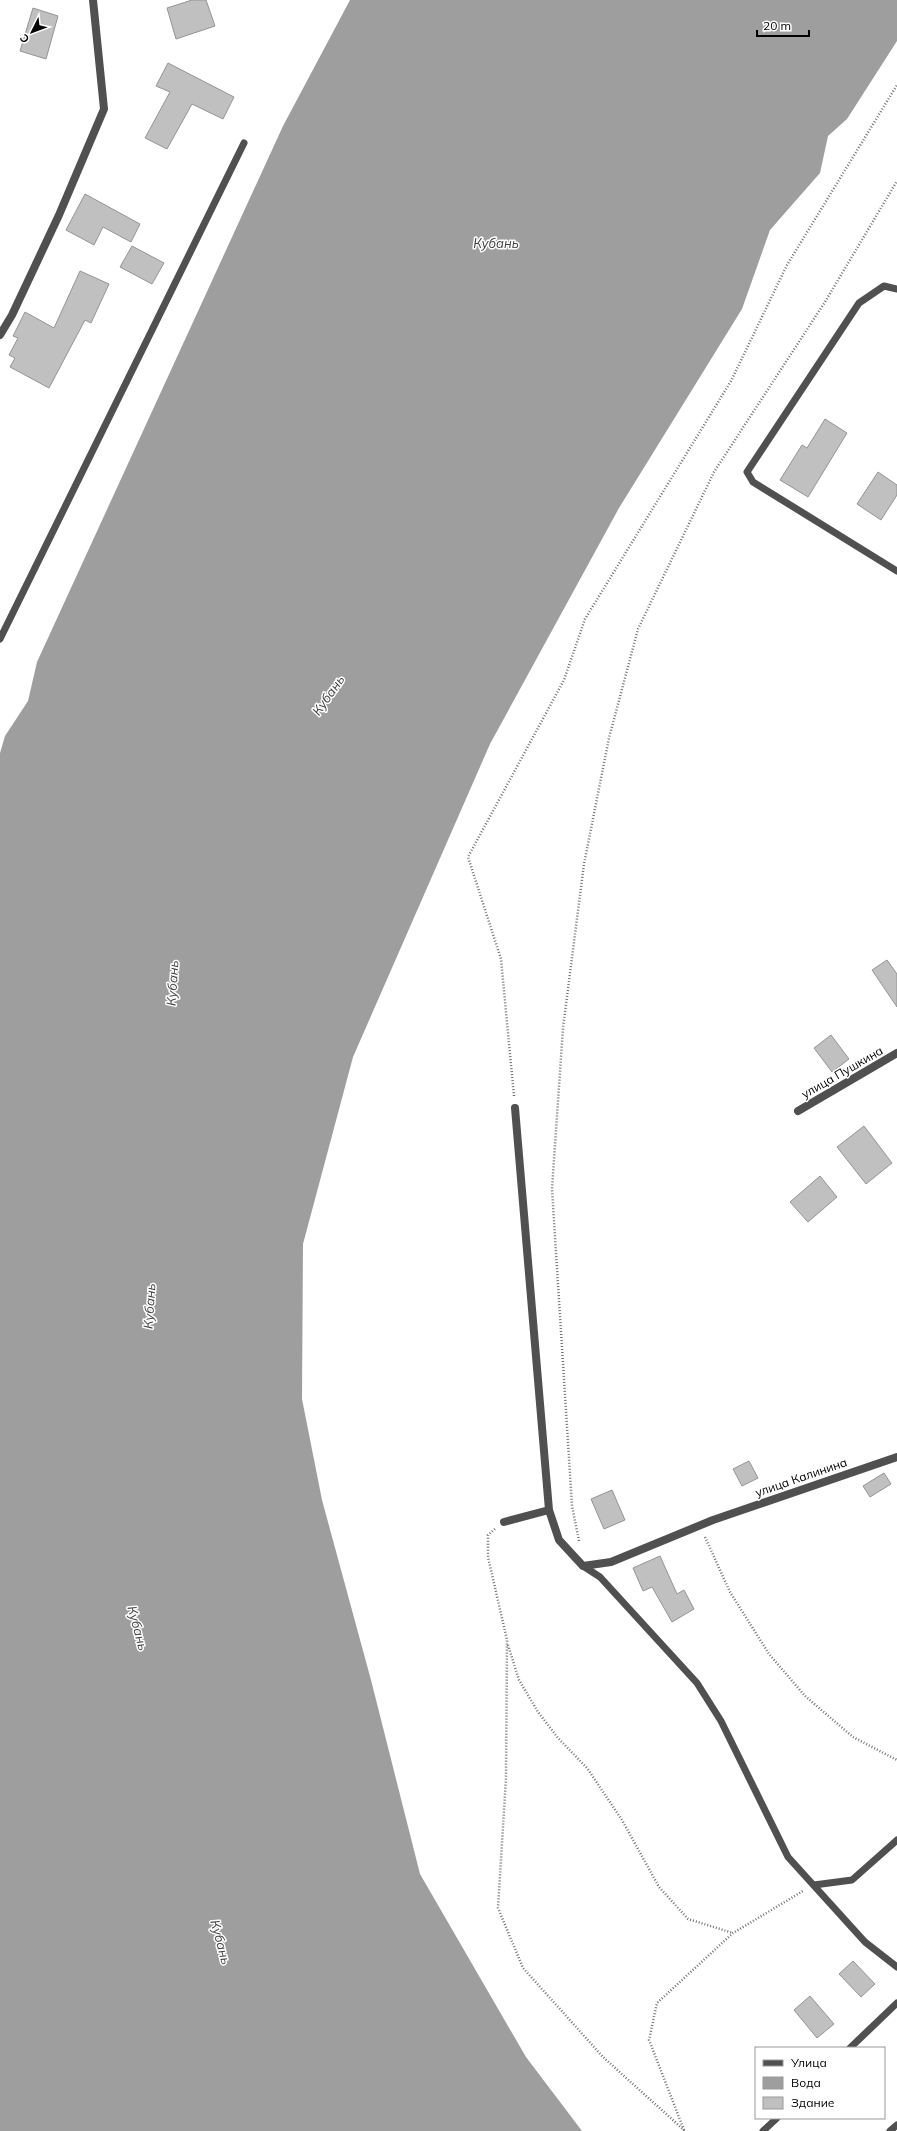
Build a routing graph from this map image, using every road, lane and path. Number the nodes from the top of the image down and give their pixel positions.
1 (93, 0) edge
2 (897, 85) edge
3 (244, 143) dead end
4 (897, 181) edge
5 (897, 289) edge
6 (0, 335) edge
7 (897, 571) edge
8 (0, 639) edge
9 (897, 1054) edge
10 (515, 1108) joint
11 (798, 1111) dead end
12 (897, 1457) edge
13 (549, 1510) junction
14 (504, 1522) joint
15 (699, 1526) junction
16 (579, 1543) dead end
17 (583, 1566) junction
18 (507, 1640) junction
19 (897, 1760) edge
20 (897, 1840) edge
21 (814, 1886) junction
22 (733, 1932) junction
23 (897, 1967) edge
24 (897, 2002) edge
25 (851, 2047) edge
26 (776, 2119) edge
27 (897, 2125) edge
28 (685, 2130) edge
29 (764, 2131) edge
30 (890, 2131) edge

1 - 6 street
2 - 10 path
3 - 8 lane
4 - 16 path
5 - 7 lane
9 - 11 street, улица Пушкина
10 - 13 street
12 - 15 street, улица Калинина
13 - 14 street
13 - 17 street
14 - 18 path
15 - 17 street, улица Калинина
15 - 19 path
17 - 21 lane
18 - 22 path
18 - 28 path
20 - 21 lane
21 - 22 path
21 - 23 lane
22 - 28 path
24 - 25 lane
26 - 29 lane
27 - 30 lane

